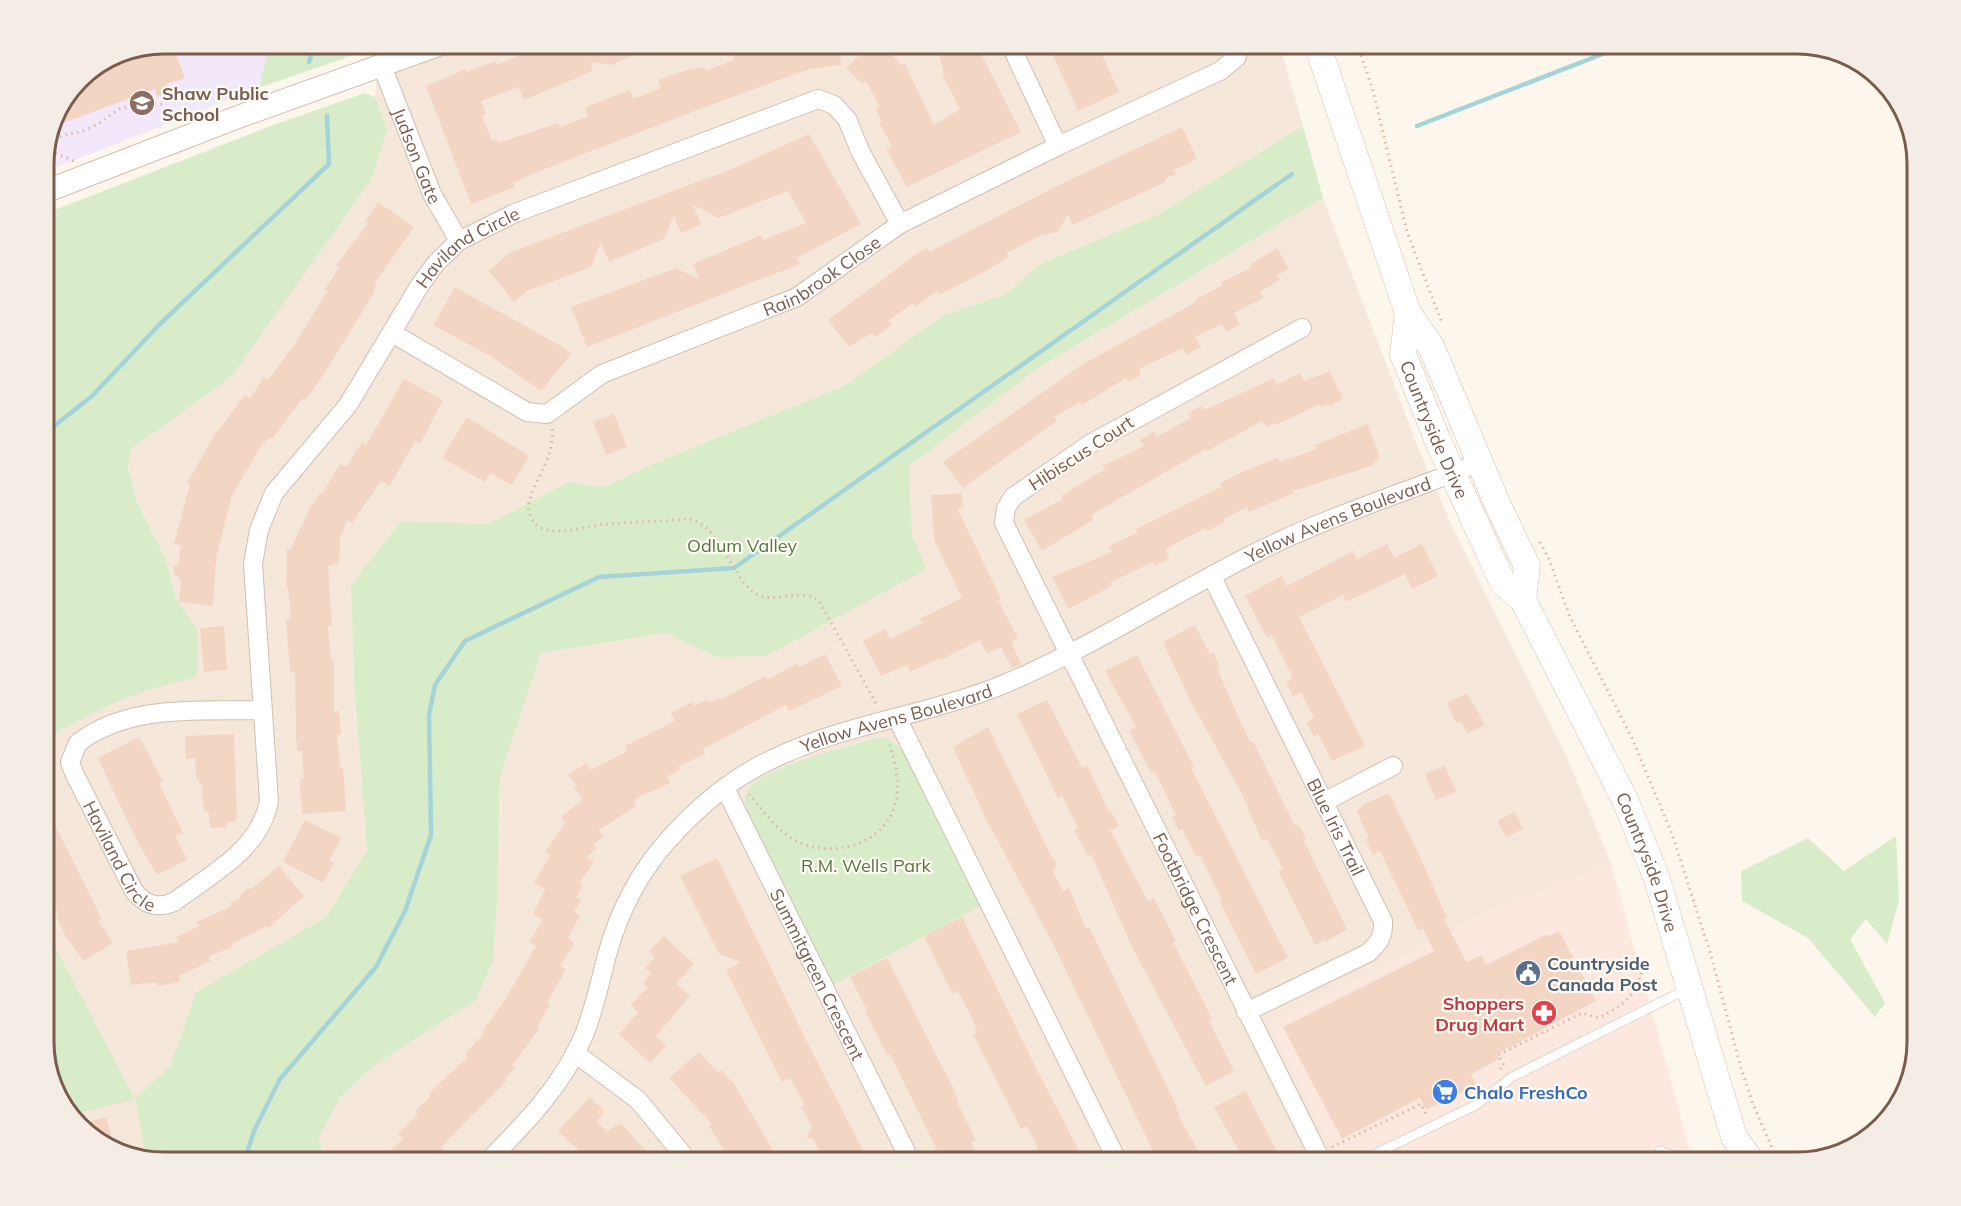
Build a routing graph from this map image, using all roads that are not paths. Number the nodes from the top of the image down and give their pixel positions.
1 (414, 54) edge
2 (1015, 54) edge
3 (1237, 54) edge
4 (1320, 54) edge
5 (382, 66) junction
6 (1058, 146) junction
7 (54, 188) edge
8 (900, 224) junction
9 (459, 241) junction
10 (1408, 313) junction
11 (1302, 328) dead end
12 (392, 333) junction
13 (1479, 463) junction
14 (1452, 473) junction
15 (1212, 577) junction
16 (1522, 600) junction
17 (1068, 654) junction
18 (262, 710) junction
19 (897, 718) junction
20 (1393, 766) dead end
21 (725, 788) junction
22 (1324, 802) junction
23 (1689, 988) junction
24 (1246, 1012) junction
25 (575, 1053) junction
26 (1734, 1137) junction
27 (496, 1152) edge
28 (681, 1152) edge
29 (906, 1152) edge
30 (1113, 1152) edge
31 (1323, 1152) edge
32 (1379, 1152) edge
33 (1733, 1152) edge
34 (1745, 1152) edge

1 - 5 street
2 - 6 street
3 - 6 street, Rainbrook Close
4 - 10 main road, Countryside Drive
5 - 7 street
5 - 9 street, Judson Gate
6 - 8 street, Rainbrook Close
8 - 9 street, Haviland Circle
8 - 12 street, Rainbrook Close
9 - 12 street, Haviland Circle
10 - 13 main road, Countryside Drive
10 - 14 main road, Countryside Drive
11 - 17 street, Hibiscus Court
12 - 18 street, Haviland Circle
13 - 14 street, Yellow Avens Boulevard
13 - 16 main road, Countryside Drive
14 - 15 street, Yellow Avens Boulevard
14 - 16 main road, Countryside Drive
15 - 17 street, Yellow Avens Boulevard
15 - 22 street, Blue Iris Trail
16 - 23 main road, Countryside Drive
17 - 19 street, Yellow Avens Boulevard
17 - 24 street, Footbridge Crescent
18 - 18 street, Haviland Circle
19 - 21 street, Yellow Avens Boulevard
19 - 30 street
20 - 22 street
21 - 25 street, Yellow Avens Boulevard
21 - 29 street, Summitgreen Crescent
22 - 24 street, Blue Iris Trail
23 - 26 main road, Countryside Drive
23 - 32 lane
24 - 31 street, Footbridge Crescent
25 - 27 street, Yellow Avens Boulevard
25 - 28 street
26 - 33 main road, Countryside Drive
26 - 34 main road, Countryside Drive

